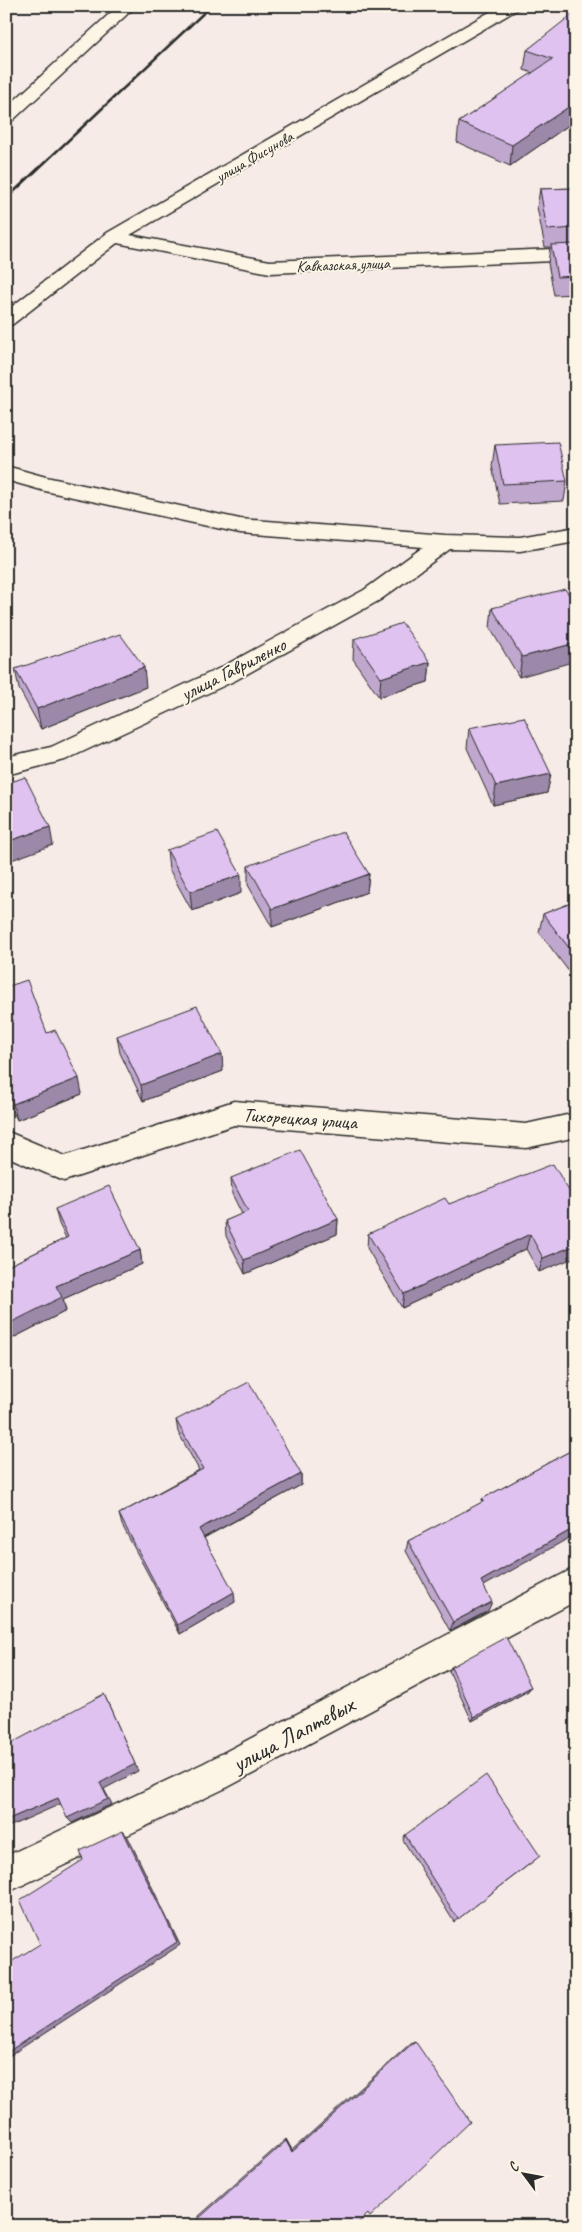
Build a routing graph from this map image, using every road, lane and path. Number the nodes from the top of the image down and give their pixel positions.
1 (128, 6) edge
2 (512, 6) edge
3 (6, 117) edge
4 (113, 238) junction
5 (576, 254) edge
6 (6, 320) edge
7 (6, 473) edge
8 (576, 534) edge
9 (445, 542) junction
10 (6, 766) edge
11 (576, 1125) edge
12 (6, 1144) edge
13 (576, 1584) edge
14 (6, 1875) edge

1 - 3 street
2 - 4 street, улица Фисунова
4 - 5 street, Кавказская улица
4 - 6 street, улица Фисунова
7 - 9 street
8 - 9 street
9 - 10 street, улица Гавриленко
11 - 12 street, Тихорецкая улица
13 - 14 street, улица Лаптевых

